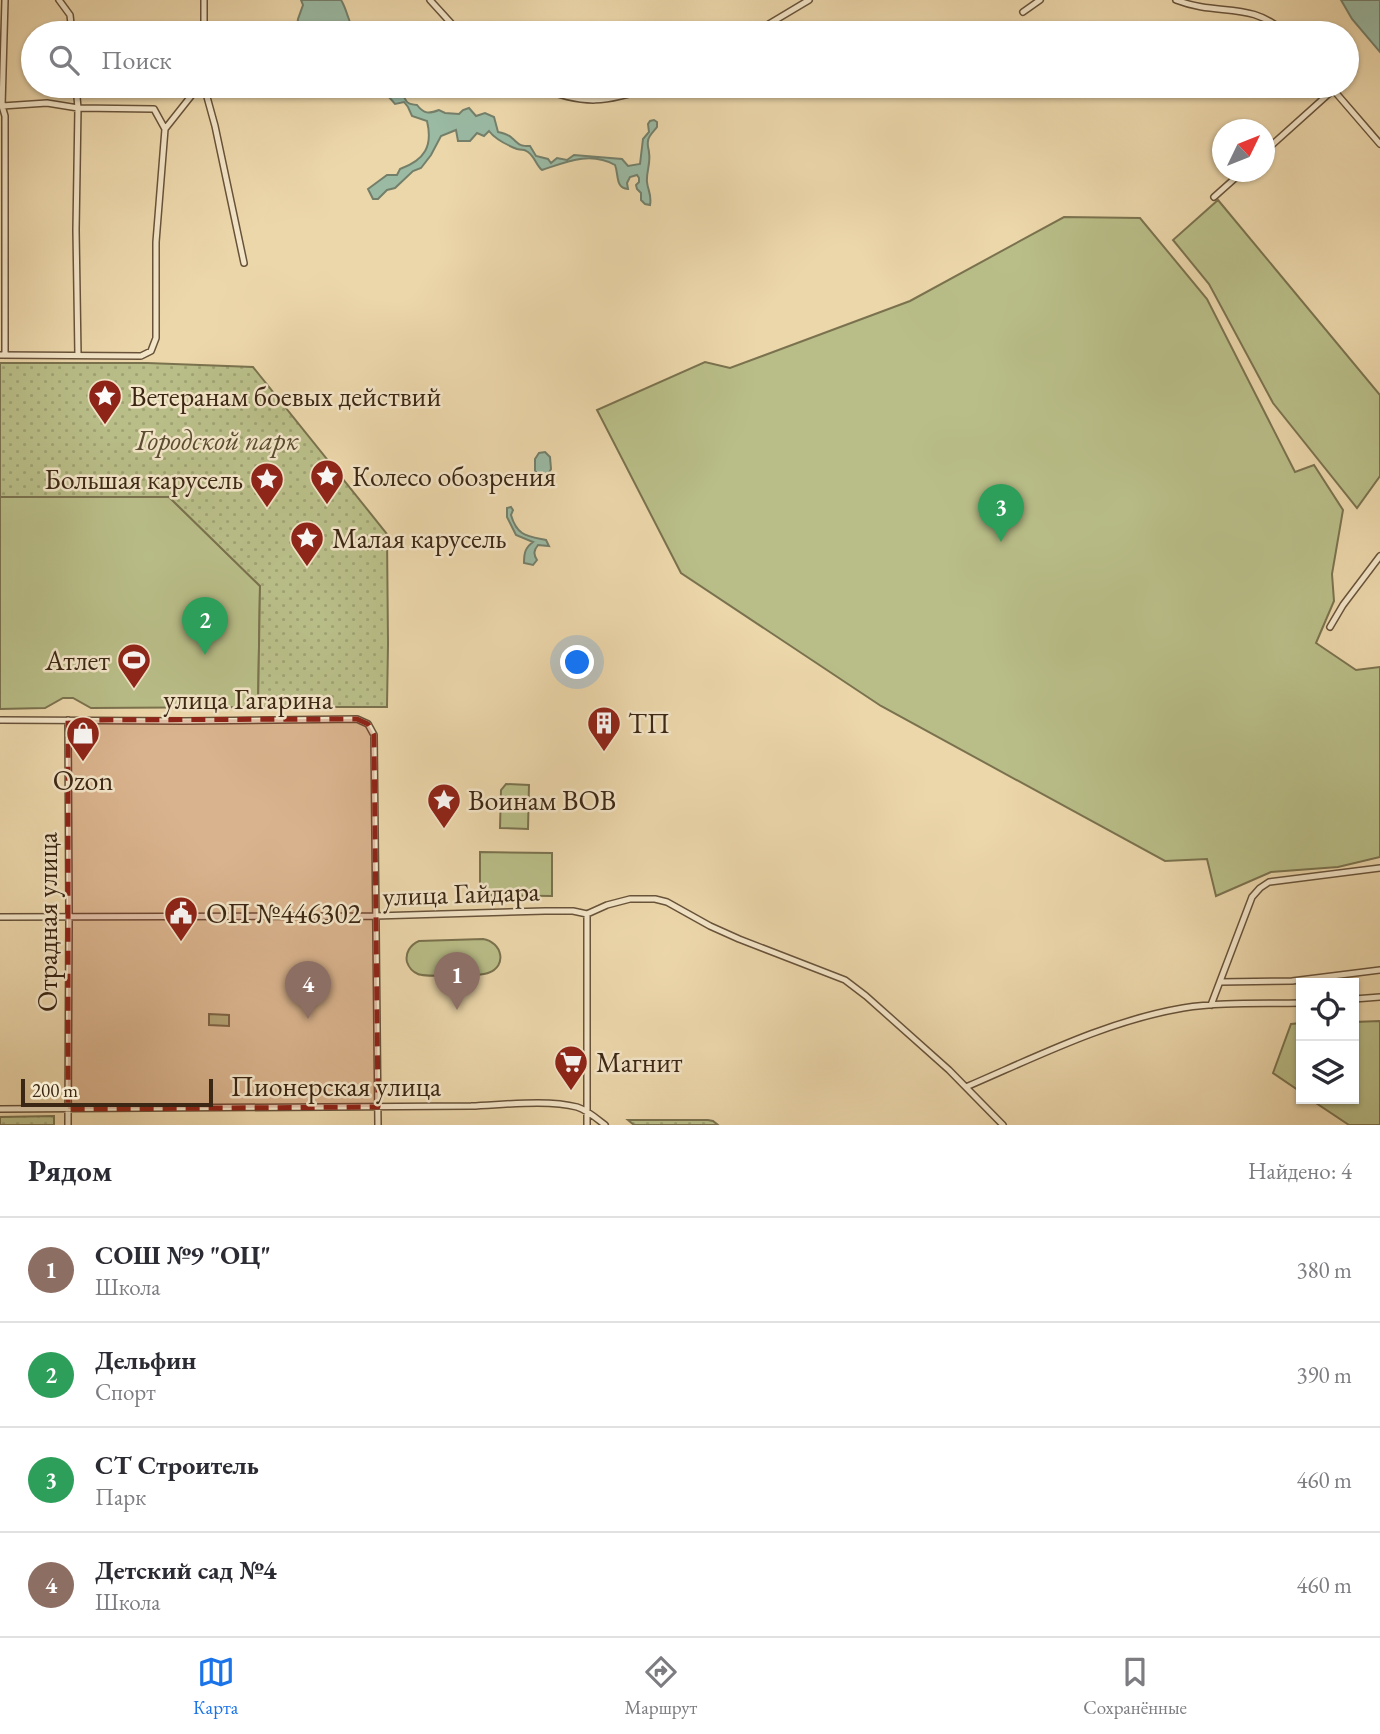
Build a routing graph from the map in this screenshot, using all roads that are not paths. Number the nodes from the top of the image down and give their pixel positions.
1 (5, 0) edge
2 (59, 0) edge
3 (204, 0) edge
4 (430, 0) edge
5 (809, 0) edge
6 (1040, 0) edge
7 (1176, 0) edge
8 (1023, 12) dead end
9 (71, 21) edge
10 (204, 21) edge
11 (449, 21) edge
12 (774, 21) edge
13 (1274, 21) edge
14 (77, 98) edge
15 (191, 98) edge
16 (205, 98) edge
17 (572, 98) edge
18 (615, 98) edge
19 (1321, 98) edge
20 (1340, 98) edge
21 (2, 106) junction
22 (78, 108) junction
23 (165, 129) junction
24 (1275, 142) edge
25 (1380, 144) edge
26 (1231, 182) edge
27 (1214, 197) dead end
28 (244, 263) dead end
29 (3, 355) edge
30 (78, 355) junction
31 (1380, 556) edge
32 (1330, 627) dead end
33 (0, 720) edge
34 (68, 720) junction
35 (1380, 868) edge
36 (587, 914) junction
37 (375, 916) junction
38 (0, 917) edge
39 (69, 917) junction
40 (1380, 971) edge
41 (1220, 982) junction
42 (1380, 997) edge
43 (1359, 999) edge
44 (1296, 1003) edge
45 (1211, 1005) junction
46 (967, 1087) junction
47 (378, 1107) junction
48 (0, 1109) edge
49 (68, 1109) junction
50 (587, 1111) junction
51 (68, 1125) edge
52 (378, 1125) edge
53 (587, 1125) edge
54 (605, 1125) edge
55 (1003, 1125) edge

1 - 21 street
2 - 9 street
3 - 10 street
4 - 11 street
5 - 12 street
6 - 8 street
7 - 13 street
14 - 22 street
15 - 23 street
16 - 28 street
17 - 18 street
19 - 24 street
20 - 25 street
21 - 22 street
21 - 29 street
22 - 23 street
22 - 30 street
23 - 30 street
26 - 27 street
29 - 30 street
31 - 32 street
33 - 34 street, улица Гагарина
34 - 37 street, улица Гагарина
34 - 39 street, Отрадная улица
35 - 41 street
36 - 37 street, улица Гайдара
36 - 46 street
36 - 50 street
37 - 39 street, улица Гайдара
37 - 47 street
38 - 39 street, улица Гайдара
39 - 49 street, Отрадная улица
40 - 41 street
41 - 45 street
42 - 43 street
44 - 45 street
45 - 46 street
46 - 55 street
47 - 49 street, Пионерская улица
47 - 50 street, Пионерская улица
47 - 52 street
48 - 49 street, Пионерская улица
49 - 51 street, Отрадная улица
50 - 53 street
50 - 54 street

